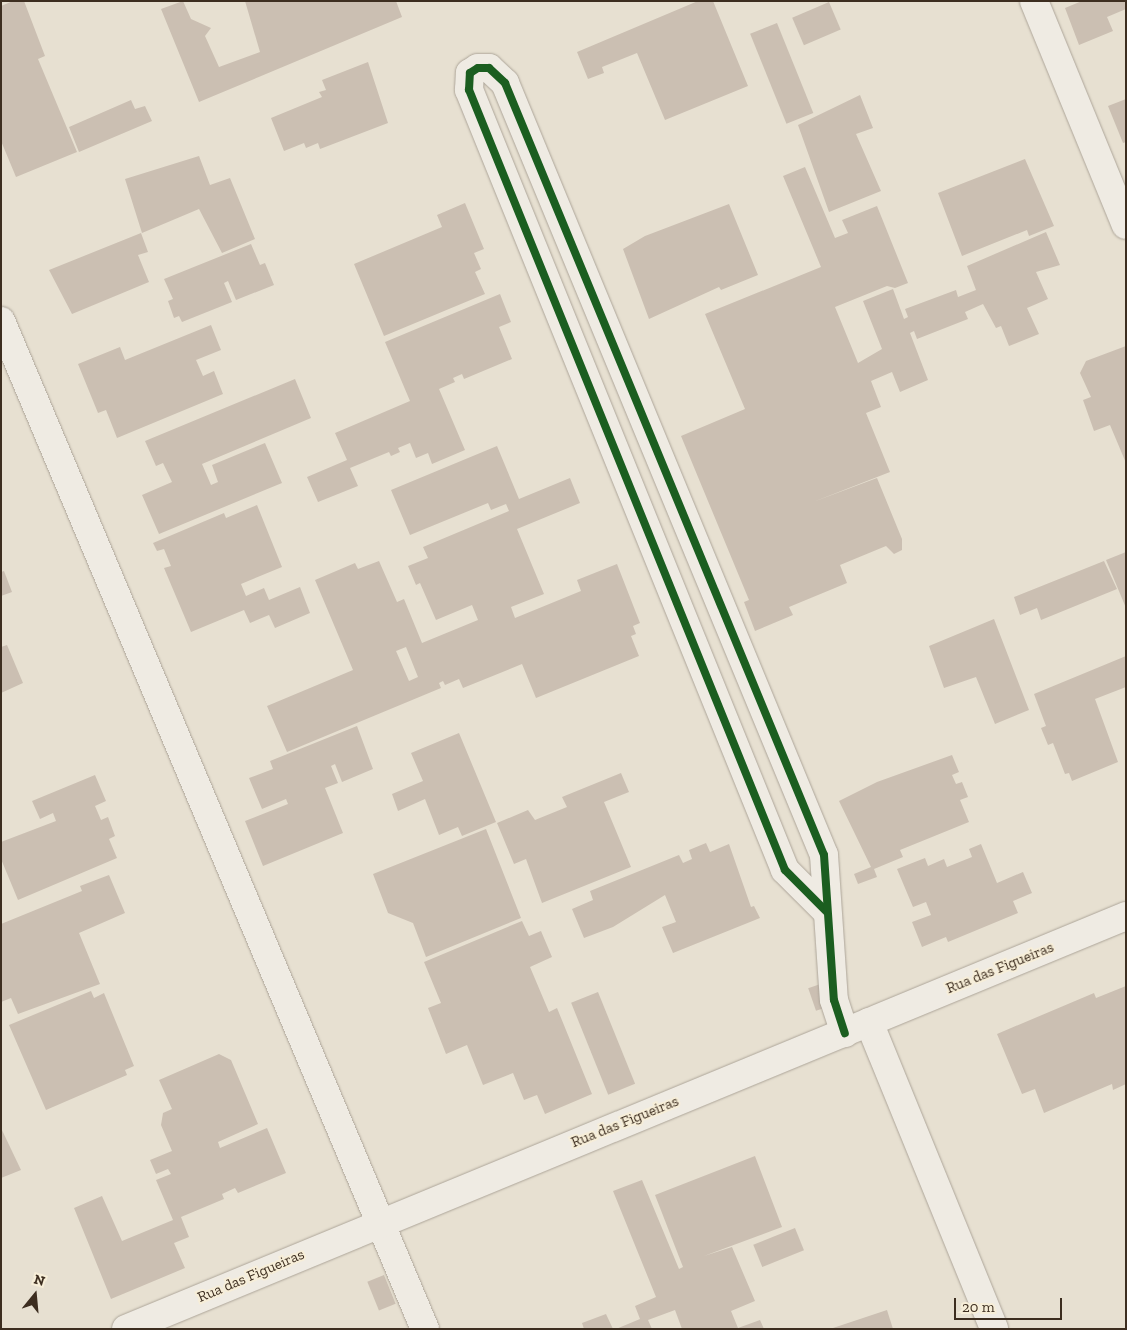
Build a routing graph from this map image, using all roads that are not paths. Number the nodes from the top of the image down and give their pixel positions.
1 (1034, 1) edge
2 (1126, 224) edge
3 (1, 321) edge
4 (704, 560) junction
5 (665, 575) junction
6 (826, 911) junction
7 (1126, 916) edge
8 (857, 1027) junction
9 (380, 1221) junction
10 (126, 1329) edge
11 (425, 1329) edge
12 (994, 1329) edge

1 - 2 street
3 - 9 street
4 - 5 street
4 - 5 street
4 - 6 street
5 - 6 street
6 - 8 street
7 - 8 street, Rua das Figueiras
8 - 9 street, Rua das Figueiras
8 - 12 street
9 - 10 street, Rua das Figueiras
9 - 11 street

